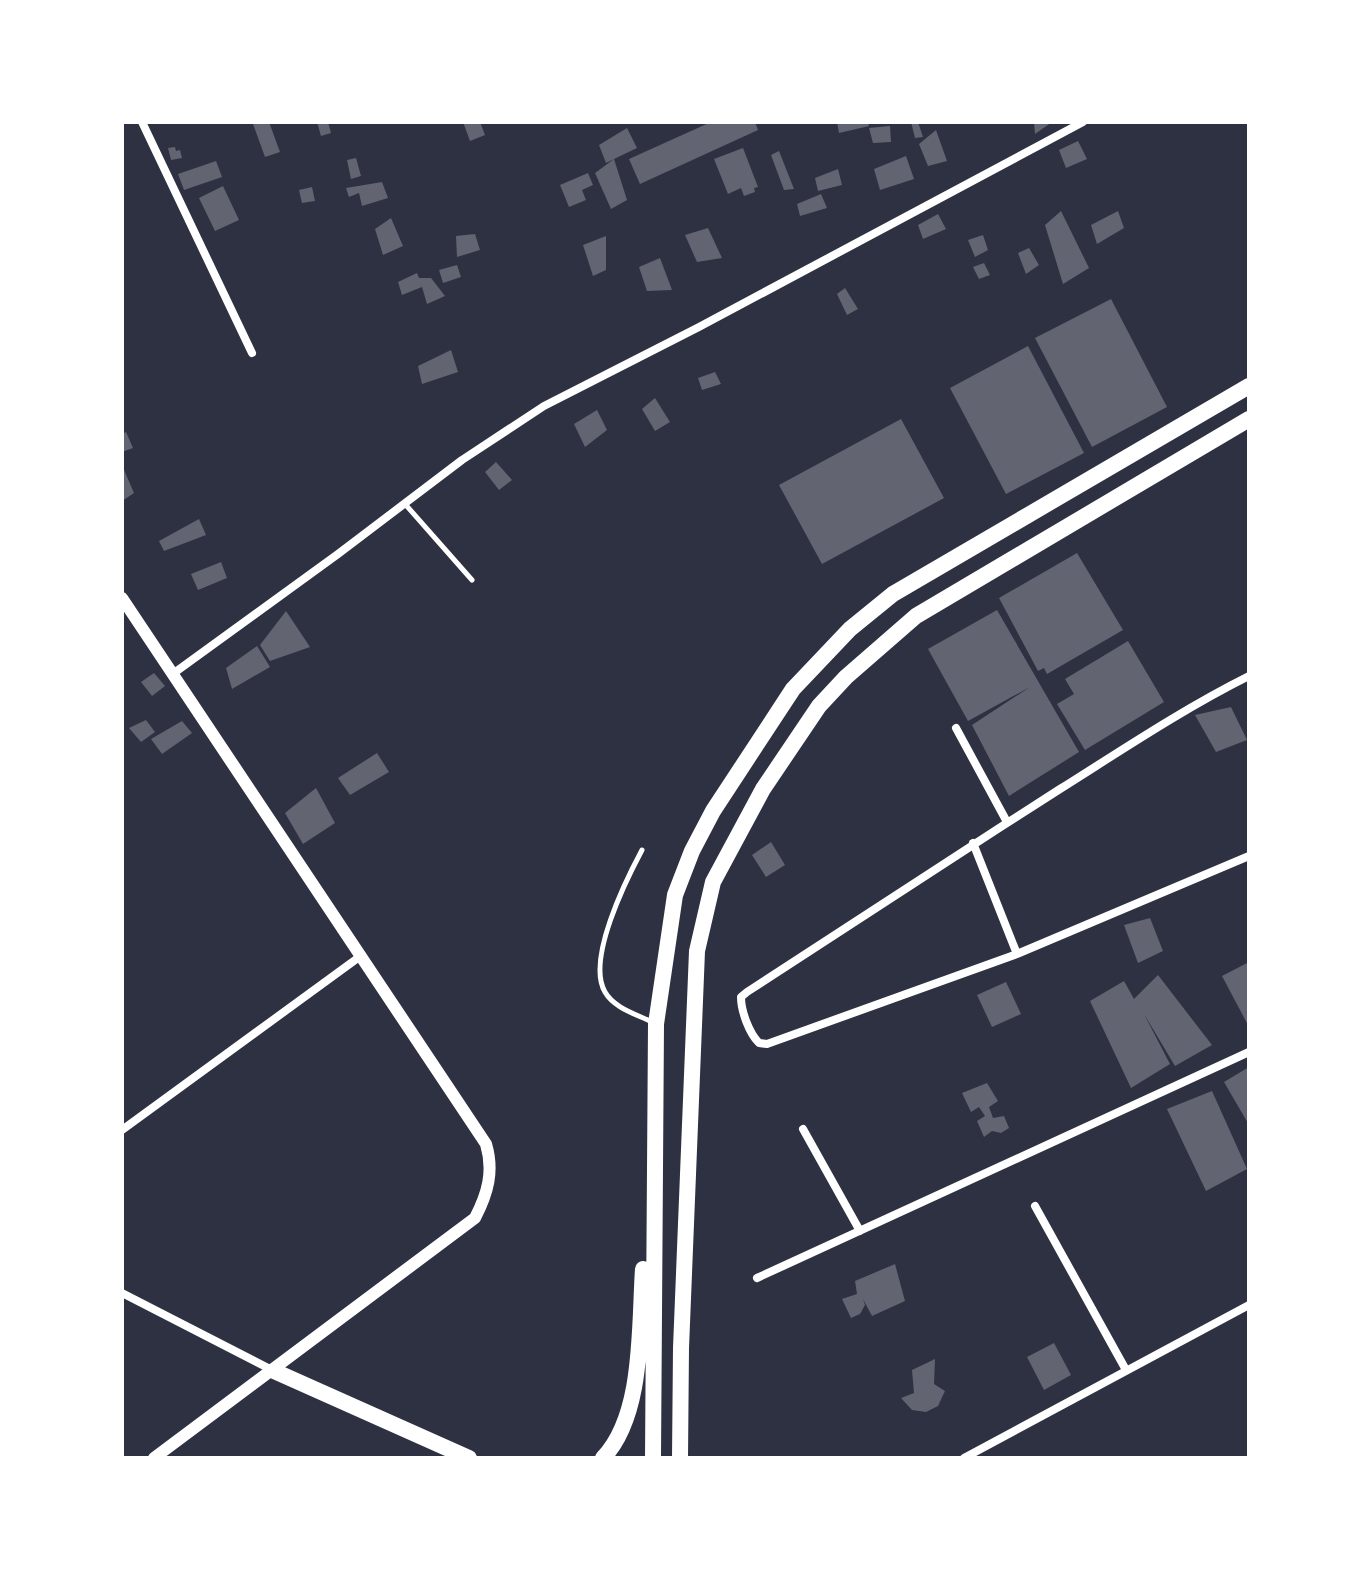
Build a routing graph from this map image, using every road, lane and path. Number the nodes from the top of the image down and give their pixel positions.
1 (142, 122) edge
2 (1083, 122) edge
3 (252, 353) dead end
4 (1249, 386) edge
5 (1249, 419) edge
6 (405, 504) junction
7 (472, 580) dead end
8 (122, 598) edge
9 (174, 673) junction
10 (1249, 676) edge
11 (956, 728) dead end
12 (1007, 822) junction
13 (973, 843) junction
14 (642, 850) dead end
15 (1249, 856) edge
16 (1017, 954) junction
17 (362, 955) junction
18 (656, 1024) junction
19 (1249, 1052) edge
20 (803, 1129) dead end
21 (122, 1130) edge
22 (653, 1148) junction
23 (1035, 1206) dead end
24 (860, 1231) junction
25 (757, 1278) dead end
26 (122, 1293) edge
27 (1249, 1305) edge
28 (681, 1348) junction
29 (1126, 1370) junction
30 (274, 1371) junction
31 (154, 1458) edge
32 (469, 1458) edge
33 (603, 1458) edge
34 (653, 1458) edge
35 (680, 1458) edge
36 (692, 1458) edge
37 (964, 1458) edge

1 - 3 street
2 - 6 street
4 - 18 highway
5 - 28 highway
6 - 7 lane
6 - 9 street
8 - 9 street
9 - 17 street
10 - 12 street
11 - 12 street
12 - 13 street
13 - 16 street
13 - 16 street
14 - 18 lane
15 - 16 street
17 - 21 street
17 - 30 street
18 - 22 highway
19 - 24 street
20 - 24 street
22 - 33 highway
22 - 34 highway
23 - 29 street
24 - 25 street
26 - 30 street
27 - 29 street
28 - 35 highway
28 - 36 highway
29 - 37 street
30 - 31 street
30 - 32 highway

